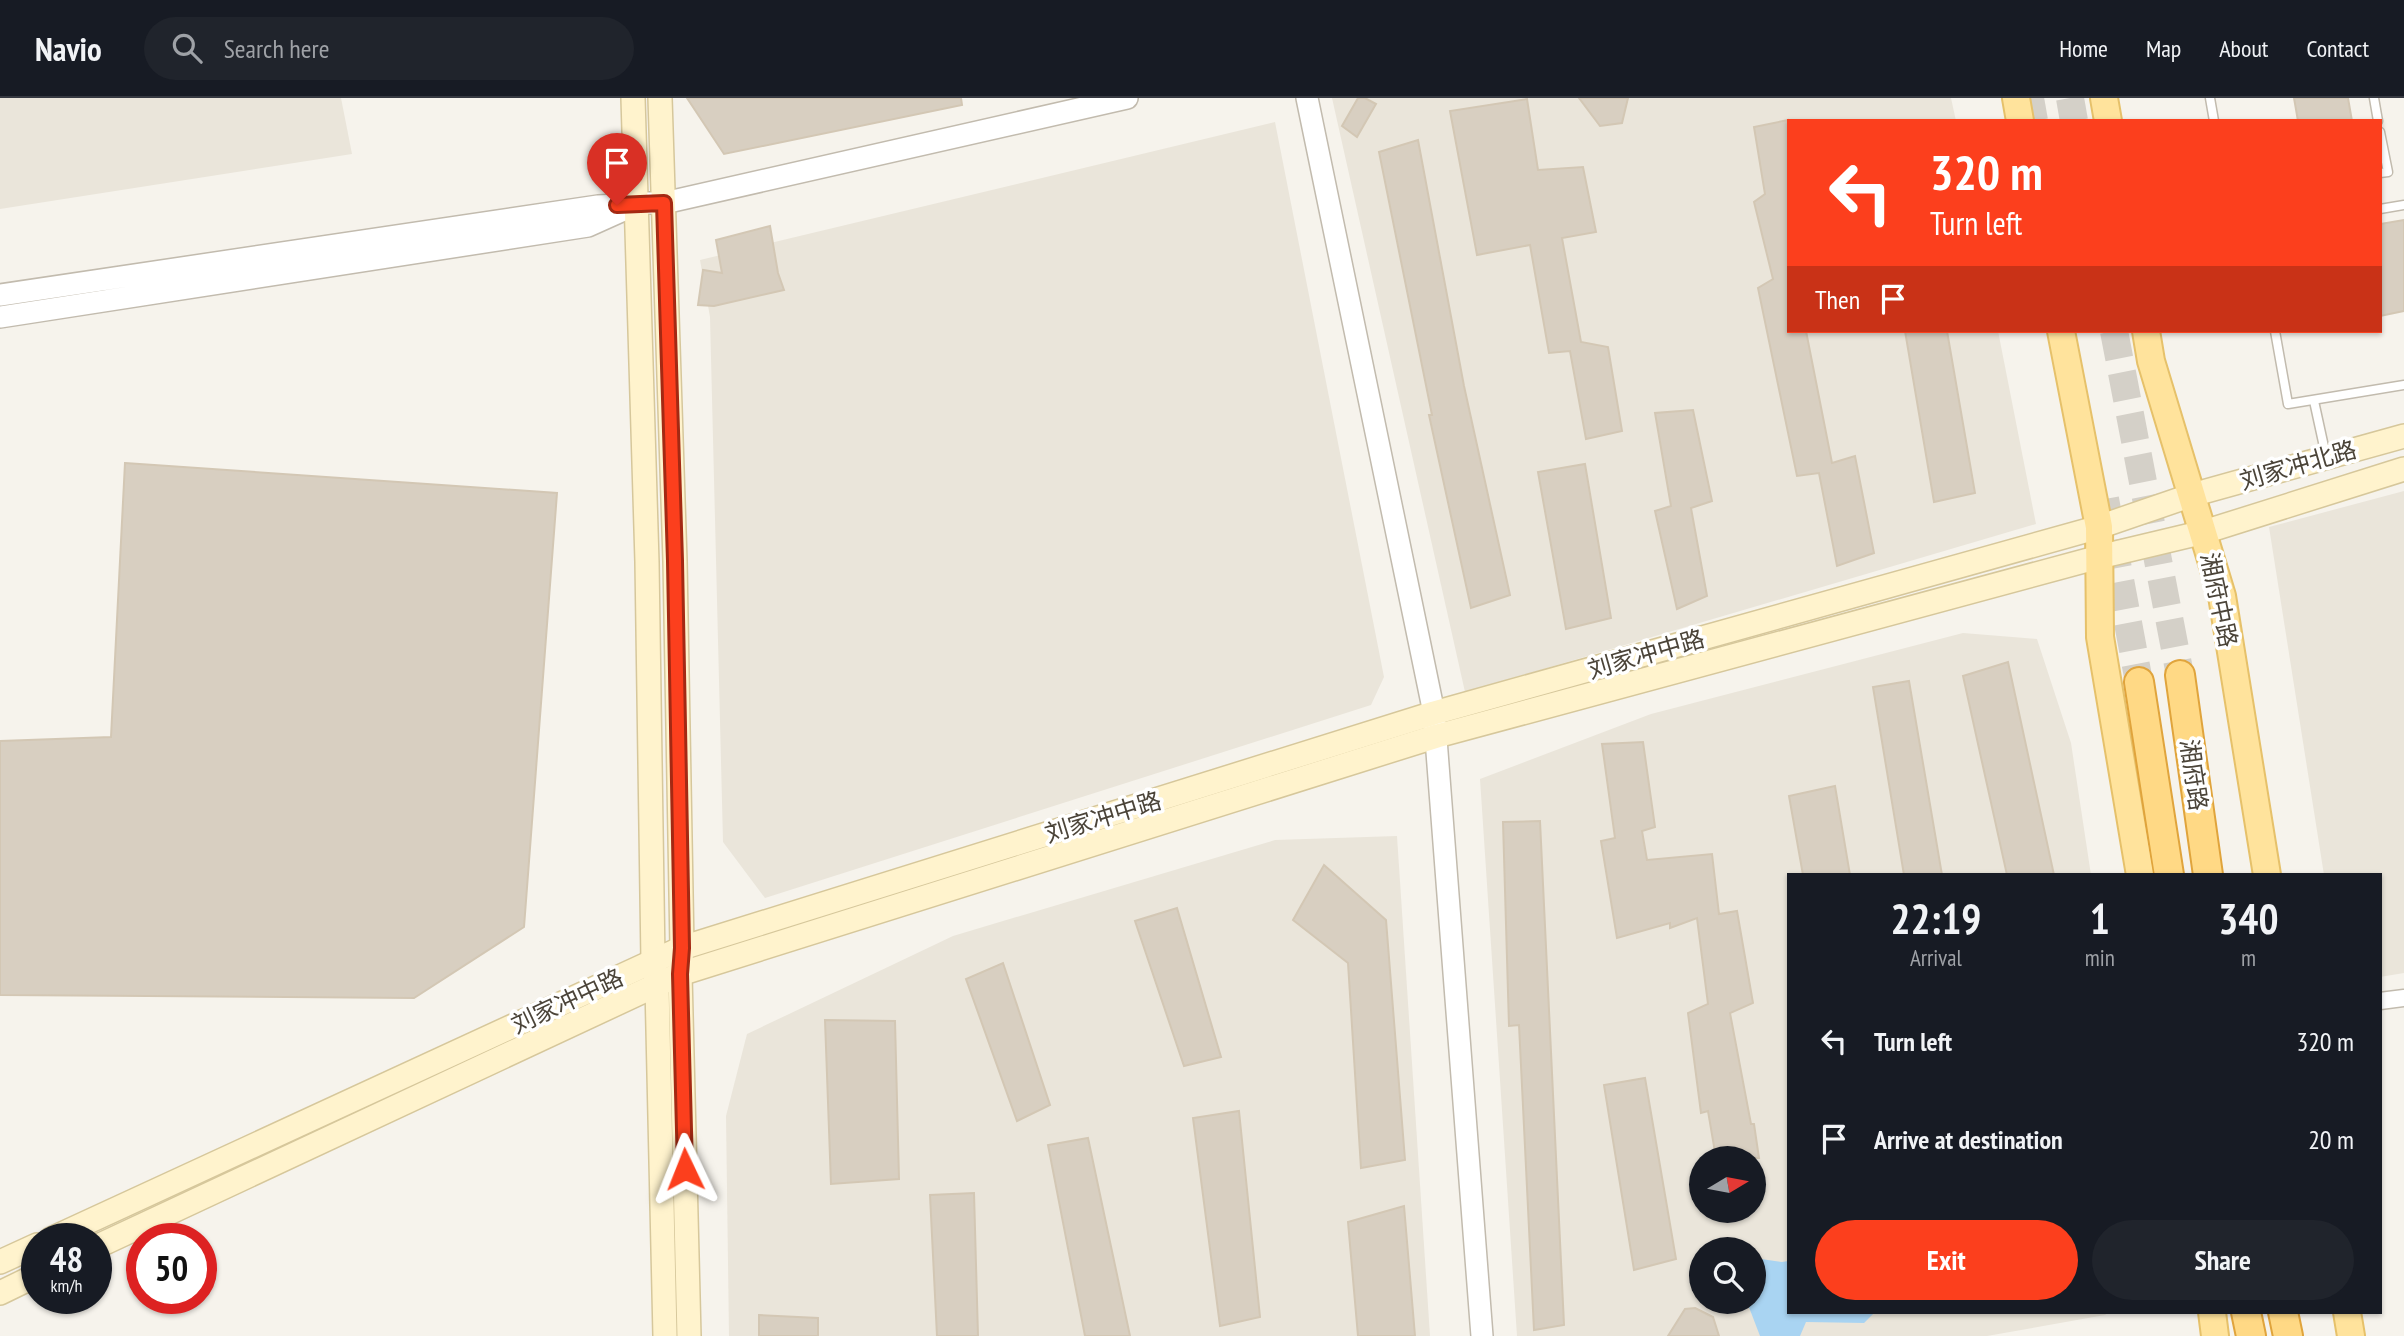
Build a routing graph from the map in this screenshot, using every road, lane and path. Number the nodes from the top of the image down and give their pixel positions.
1 (632, 98) edge
2 (660, 98) edge
3 (1127, 98) edge
4 (1307, 98) edge
5 (2016, 98) edge
6 (2104, 98) edge
7 (2210, 98) edge
8 (2374, 98) edge
9 (2020, 119) edge
10 (2108, 119) edge
11 (2214, 119) edge
12 (2378, 119) edge
13 (2382, 142) edge
14 (2382, 173) edge
15 (664, 203) junction
16 (637, 204) junction
17 (2404, 205) edge
18 (2382, 209) edge
19 (0, 295) edge
20 (0, 317) edge
21 (2061, 333) edge
22 (2146, 333) edge
23 (2275, 333) edge
24 (2404, 385) edge
25 (2314, 401) junction
26 (2404, 436) edge
27 (2326, 456) junction
28 (2404, 470) edge
29 (2192, 495) junction
30 (2099, 527) junction
31 (2204, 531) junction
32 (2099, 557) junction
33 (2180, 675) tunnel mouth
34 (2139, 682) tunnel mouth
35 (1434, 713) junction
36 (1437, 736) junction
37 (2140, 873) edge
38 (2169, 873) edge
39 (2208, 873) edge
40 (2267, 873) edge
41 (682, 948) junction
42 (653, 961) junction
43 (680, 974) junction
44 (657, 986) junction
45 (2404, 998) edge
46 (2382, 1001) edge
47 (86, 1223) edge
48 (112, 1240) edge
49 (21, 1252) edge
50 (0, 1262) edge
51 (21, 1283) edge
52 (0, 1293) edge
53 (2212, 1314) edge
54 (2246, 1314) edge
55 (2283, 1314) edge
56 (2347, 1314) edge
57 (665, 1336) edge
58 (690, 1336) edge
59 (1482, 1336) edge
60 (2216, 1336) edge
61 (2251, 1336) edge
62 (2288, 1336) edge
63 (2351, 1336) edge

1 - 16 main road
2 - 15 main road
3 - 15 street
4 - 35 street
5 - 9 main road
6 - 10 main road
7 - 11 lane
8 - 12 lane
13 - 14 lane
15 - 16 street
15 - 41 main road
16 - 19 street
16 - 20 street
16 - 42 main road
17 - 18 lane
21 - 30 main road
22 - 29 main road, 湘府中路
23 - 25 lane
24 - 25 lane
25 - 27 lane
26 - 27 main road, 刘家冲北路
27 - 29 main road, 刘家冲北路
28 - 31 main road, 刘家冲北路
29 - 30 main road, 刘家冲中路
29 - 31 main road, 湘府中路
30 - 32 main road
30 - 35 main road, 刘家冲中路
31 - 32 main road, 刘家冲中路
31 - 40 main road, 湘府中路
32 - 36 main road, 刘家冲中路
32 - 37 main road
33 - 39 highway, 湘府路
34 - 38 highway, 湘府路
35 - 36 street
35 - 41 main road, 刘家冲中路
36 - 43 main road, 刘家冲中路
36 - 59 street
41 - 42 main road, 刘家冲中路
41 - 43 main road
42 - 44 main road
42 - 47 main road, 刘家冲中路
43 - 44 main road, 刘家冲中路
43 - 58 main road
44 - 48 main road, 刘家冲中路
44 - 57 main road
45 - 46 street
49 - 50 main road
51 - 52 main road
53 - 60 main road
54 - 61 highway
55 - 62 highway
56 - 63 main road

